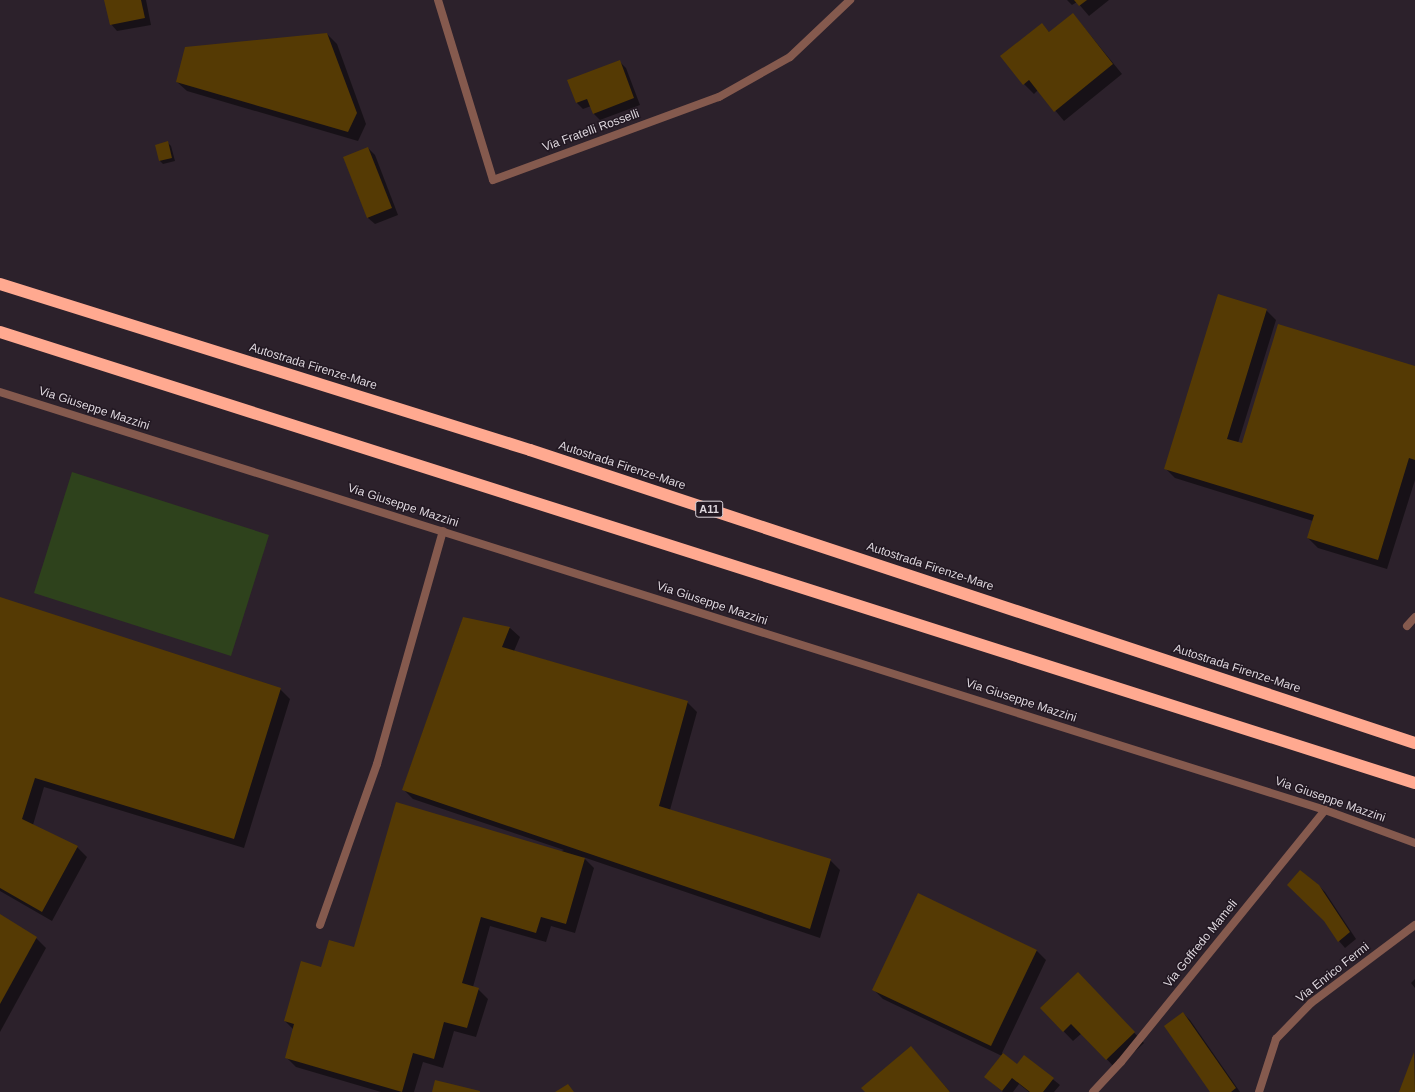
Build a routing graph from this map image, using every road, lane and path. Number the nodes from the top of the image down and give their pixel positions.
1 (438, 0) edge
2 (850, 0) edge
3 (0, 284) edge
4 (0, 332) edge
5 (0, 392) edge
6 (443, 531) junction
7 (1415, 617) edge
8 (1407, 626) dead end
9 (1415, 743) edge
10 (1415, 783) edge
11 (1326, 810) junction
12 (1415, 843) edge
13 (320, 925) dead end
14 (1415, 925) edge
15 (1093, 1092) edge
16 (1259, 1092) edge

1 - 2 street, Via Fratelli Rosselli
3 - 9 highway, Autostrada Firenze-Mare / A11
4 - 10 highway
5 - 6 street, Via Giuseppe Mazzini
6 - 11 street, Via Giuseppe Mazzini
6 - 13 street
7 - 8 street
11 - 12 street, Via Giuseppe Mazzini
11 - 15 street, Via Goffredo Mameli
14 - 16 street, Via Enrico Fermi

